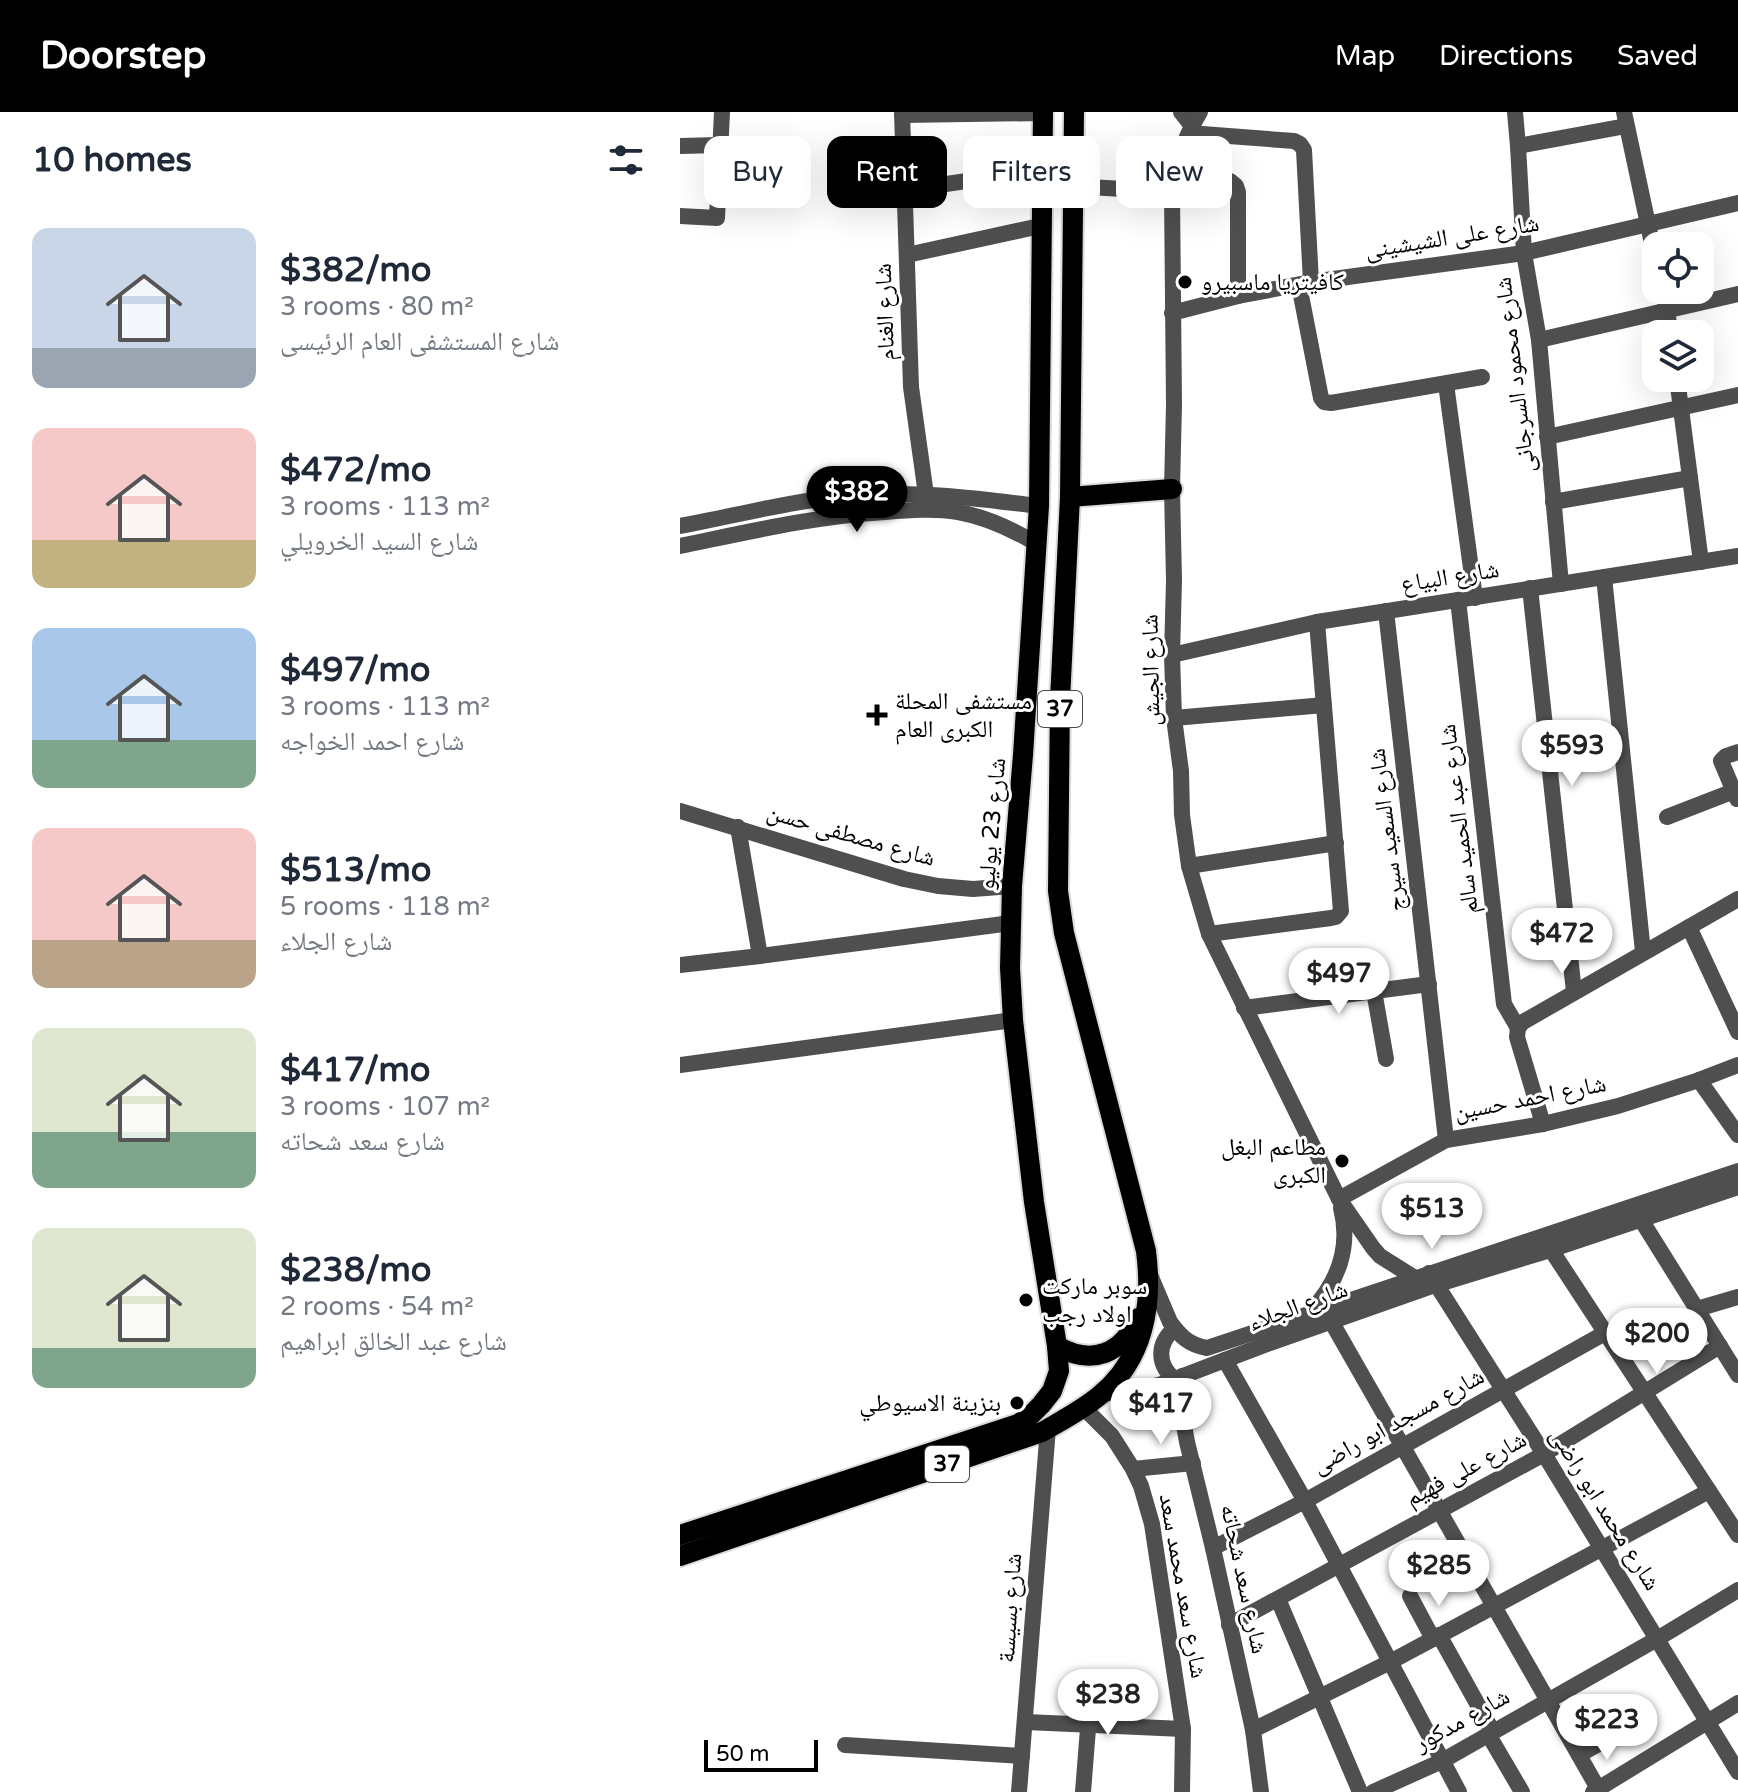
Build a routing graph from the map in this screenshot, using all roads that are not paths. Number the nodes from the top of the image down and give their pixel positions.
1 (722, 112) edge
2 (1043, 112) edge
3 (1074, 112) edge
4 (1181, 112) edge
5 (1515, 112) edge
6 (902, 114) edge
7 (1625, 119) edge
8 (1194, 124) edge
9 (721, 136) edge
10 (903, 136) edge
11 (1043, 136) edge
12 (1074, 136) edge
13 (704, 145) edge
14 (680, 146) edge
15 (1518, 146) junction
16 (1232, 183) edge
17 (1738, 203) edge
18 (717, 208) edge
19 (906, 208) edge
20 (1041, 208) edge
21 (1073, 208) edge
22 (1172, 208) edge
23 (680, 216) edge
24 (1647, 224) junction
25 (1040, 226) junction
26 (1649, 232) edge
27 (1524, 253) junction
28 (907, 255) junction
29 (1305, 283) junction
30 (1738, 294) edge
31 (1238, 296) junction
32 (1666, 304) edge
33 (1668, 310) junction
34 (1172, 313) junction
35 (1669, 320) edge
36 (1539, 340) junction
37 (1070, 358) junction
38 (1039, 359) junction
39 (1482, 377) dead end
40 (1446, 384) junction
41 (1679, 392) edge
42 (1738, 395) edge
43 (1681, 408) junction
44 (1547, 437) junction
45 (1690, 478) junction
46 (1172, 489) junction
47 (1070, 497) junction
48 (927, 502) junction
49 (1553, 502) junction
50 (1039, 506) junction
51 (724, 518) junction
52 (680, 526) edge
53 (728, 536) junction
54 (1037, 544) junction
55 (680, 546) edge
56 (1738, 556) edge
57 (1701, 562) junction
58 (1604, 577) junction
59 (1561, 584) junction
60 (1530, 588) junction
61 (1466, 599) junction
62 (1386, 611) junction
63 (1317, 622) junction
64 (1172, 655) junction
65 (1060, 700) junction
66 (1026, 702) junction
67 (1324, 705) junction
68 (1174, 718) junction
69 (1732, 754) edge
70 (1023, 755) junction
71 (1060, 759) junction
72 (1736, 796) edge
73 (680, 811) edge
74 (1667, 817) dead end
75 (738, 827) junction
76 (1336, 843) junction
77 (1189, 866) junction
78 (1012, 886) junction
79 (1738, 899) edge
80 (1011, 923) junction
81 (1689, 927) junction
82 (1209, 934) junction
83 (1643, 952) junction
84 (760, 956) junction
85 (680, 965) edge
86 (1429, 984) junction
87 (1374, 991) junction
88 (1574, 992) junction
89 (1244, 1008) junction
90 (1013, 1020) junction
91 (1518, 1028) junction
92 (1738, 1032) edge
93 (1386, 1059) dead end
94 (680, 1065) edge
95 (1738, 1065) edge
96 (1699, 1080) junction
97 (1543, 1124) junction
98 (1738, 1135) edge
99 (1446, 1140) junction
100 (1738, 1171) edge
101 (1738, 1187) edge
102 (1339, 1199) junction
103 (1637, 1213) junction
104 (1547, 1244) junction
105 (1149, 1272) junction
106 (1426, 1279) junction
107 (1147, 1296) junction
108 (1738, 1297) edge
109 (1697, 1309) junction
110 (1309, 1313) junction
111 (1331, 1321) junction
112 (1174, 1329) junction
113 (1605, 1333) junction
114 (1057, 1346) junction
115 (1720, 1346) junction
116 (1225, 1360) junction
117 (1738, 1375) edge
118 (1178, 1377) junction
119 (1503, 1389) junction
120 (1644, 1392) junction
121 (1102, 1394) junction
122 (1084, 1408) junction
123 (1048, 1428) junction
124 (1403, 1445) junction
125 (1544, 1454) junction
126 (1193, 1463) junction
127 (1133, 1469) junction
128 (1709, 1491) junction
129 (1305, 1501) junction
130 (1440, 1510) junction
131 (1736, 1528) edge
132 (717, 1533) junction
133 (680, 1535) edge
134 (1213, 1548) junction
135 (1602, 1549) junction
136 (680, 1556) edge
137 (1339, 1565) junction
138 (1738, 1590) edge
139 (1410, 1596) dead end
140 (1278, 1599) junction
141 (1494, 1606) junction
142 (1229, 1625) junction
143 (1436, 1637) junction
144 (1657, 1639) junction
145 (1390, 1662) junction
146 (1092, 1678) dead end
147 (1320, 1697) junction
148 (1548, 1700) junction
149 (1738, 1703) edge
150 (1026, 1722) junction
151 (1708, 1722) junction
152 (1089, 1725) junction
153 (1183, 1729) junction
154 (1253, 1730) junction
155 (1491, 1733) junction
156 (1616, 1734) dead end
157 (845, 1745) dead end
158 (1733, 1751) edge
159 (1579, 1755) junction
160 (1022, 1756) junction
161 (1442, 1761) junction
162 (1738, 1772) edge
163 (1597, 1791) edge
164 (1019, 1792) edge
165 (1083, 1792) edge
166 (1182, 1792) edge
167 (1261, 1792) edge
168 (1360, 1792) edge
169 (1373, 1792) edge
170 (1459, 1792) edge
171 (1522, 1792) edge

1 - 9 street
2 - 6 street
2 - 11 main road, شارع 23 يوليو / 37
3 - 12 main road, 37
4 - 8 street
5 - 15 street, شارع محمود السرجانى
6 - 10 street, شارع الغنام
7 - 15 street
7 - 24 street
8 - 29 street
13 - 14 street
15 - 27 street, شارع محمود السرجانى
16 - 31 street
17 - 24 street, شارع على الشيشينى
18 - 23 street
19 - 28 street, شارع الغنام
20 - 25 main road, شارع 23 يوليو / 37
21 - 37 main road, 37
22 - 34 street, شارع الجيش
24 - 26 street
24 - 27 street, شارع على الشيشينى
25 - 28 street
25 - 38 main road, شارع 23 يوليو / 37
27 - 29 street, شارع على الشيشينى
27 - 36 street, شارع محمود السرجانى
28 - 48 street, شارع الغنام
29 - 31 street, شارع على الشيشينى
29 - 40 street
30 - 33 street
31 - 34 street, شارع على الشيشينى
32 - 33 street
33 - 35 street
33 - 36 street
34 - 46 street, شارع الجيش
36 - 44 street, شارع محمود السرجانى
37 - 38 main road
37 - 47 main road, 37
38 - 50 main road, شارع 23 يوليو / 37
39 - 40 street
40 - 61 street, شارع عبد الحميد سالم
41 - 43 street
42 - 43 street
43 - 44 street
43 - 45 street
44 - 49 street, شارع محمود السرجانى
45 - 49 street
45 - 57 street
46 - 47 main road
46 - 64 street, شارع الجيش
47 - 65 main road, 37
48 - 50 street
48 - 51 street
48 - 53 street
48 - 54 street
49 - 59 street, شارع محمود السرجانى
50 - 54 main road, شارع 23 يوليو / 37
51 - 52 street
51 - 53 street
53 - 55 street
54 - 66 main road, شارع 23 يوليو / 37
56 - 57 street, شارع البياع
57 - 58 street, شارع البياع
58 - 59 street, شارع البياع
58 - 83 street
59 - 60 street, شارع البياع
60 - 61 street, شارع البياع
60 - 88 street
61 - 62 street, شارع البياع
61 - 91 street, شارع عبد الحميد سالم
62 - 63 street, شارع البياع
62 - 86 street, شارع السعيد سيرج
63 - 64 street, شارع البياع
63 - 67 street
64 - 68 street, شارع الجيش
65 - 66 main road
65 - 71 main road, 37
66 - 70 main road, شارع 23 يوليو / 37
67 - 68 street
67 - 76 street
68 - 77 street, شارع الجيش
69 - 72 street
70 - 71 main road
70 - 78 main road, شارع 23 يوليو / 37
71 - 105 main road, 37
72 - 74 street
73 - 75 street, شارع مصطفى حسن
75 - 78 street, شارع مصطفى حسن
75 - 84 street
76 - 77 street
76 - 82 street
77 - 82 street, شارع الجيش
78 - 80 main road, شارع 23 يوليو / 37
79 - 81 street
80 - 84 street
80 - 90 main road, شارع 23 يوليو / 37
81 - 83 street
81 - 92 street
82 - 89 street, شارع الجيش
83 - 88 street
84 - 85 street
86 - 87 street
86 - 99 street, شارع السعيد سيرج
87 - 89 street
87 - 93 street
88 - 91 street
89 - 102 street, شارع الجيش
90 - 94 street
90 - 114 main road, شارع 23 يوليو / 37
91 - 97 street, شارع عبد الحميد سالم
95 - 96 street, شارع احمد حسين
96 - 97 street, شارع احمد حسين
96 - 98 street
97 - 99 street, شارع احمد حسين
99 - 102 street, شارع احمد حسين
100 - 103 street, شارع الجلاء
101 - 103 street, شارع الجلاء
102 - 106 street, شارع الجيش
102 - 110 street, شارع الجيش
103 - 104 street, شارع الجلاء
103 - 109 street
104 - 106 street, شارع الجلاء
104 - 113 street
105 - 107 main road, 37
105 - 112 street
106 - 110 street, شارع الجلاء
106 - 111 street, شارع الجلاء
106 - 119 street, شارع محمد ابو راضى
107 - 114 main road
107 - 121 main road, 37
108 - 109 street
109 - 115 street
110 - 112 street, شارع الجلاء
111 - 116 street, شارع الجلاء
111 - 124 street
112 - 118 street, شارع سعد شحاته
113 - 119 street, شارع مسجد ابو راضى
113 - 120 street
114 - 132 main road, 37
115 - 117 street
115 - 120 street, شارع على فهيم
116 - 118 street, شارع الجلاء
116 - 129 street
118 - 121 street, شارع الجلاء
118 - 126 street, شارع سعد شحاته
119 - 124 street, شارع مسجد ابو راضى
119 - 125 street, شارع محمد ابو راضى
120 - 125 street, شارع على فهيم
120 - 128 street
121 - 122 main road, 37
122 - 123 main road, 37
122 - 127 street, شارع سعد محمد سعد
123 - 132 main road, 37
123 - 150 street, شارع بسيسة
124 - 129 street, شارع مسجد ابو راضى
124 - 130 street
125 - 130 street, شارع على فهيم
125 - 135 street, شارع محمد ابو راضى
126 - 127 street
126 - 134 street, شارع سعد شحاته
127 - 153 street, شارع سعد محمد سعد
128 - 131 street
128 - 135 street
129 - 134 street, شارع مسجد ابو راضى
129 - 137 street
130 - 137 street, شارع على فهيم
130 - 141 street
132 - 133 main road, 37
132 - 136 main road, 37
134 - 142 street, شارع سعد شحاته
135 - 141 street
135 - 144 street, شارع محمد ابو راضى
137 - 140 street, شارع على فهيم
137 - 145 street
138 - 144 street, شارع مدكور
139 - 143 street
140 - 142 street, شارع على فهيم
140 - 147 street
141 - 143 street
141 - 148 street
142 - 154 street, شارع سعد شحاته
143 - 145 street
143 - 155 street
144 - 148 street, شارع مدكور
144 - 151 street, شارع محمد ابو راضى
145 - 147 street
145 - 161 street
146 - 152 street
147 - 154 street
147 - 168 street
148 - 155 street, شارع مدكور
148 - 159 street
149 - 151 street
150 - 152 street
150 - 160 street, شارع بسيسة
151 - 158 street, شارع محمد ابو راضى
151 - 163 street
152 - 153 street
152 - 165 street
153 - 166 street, شارع سعد محمد سعد
154 - 167 street, شارع سعد شحاته
155 - 161 street, شارع مدكور
155 - 171 street
156 - 159 street
157 - 160 street
158 - 162 street, شارع محمد ابو راضى
159 - 163 street
160 - 164 street, شارع بسيسة
161 - 169 street, شارع مدكور
161 - 170 street

